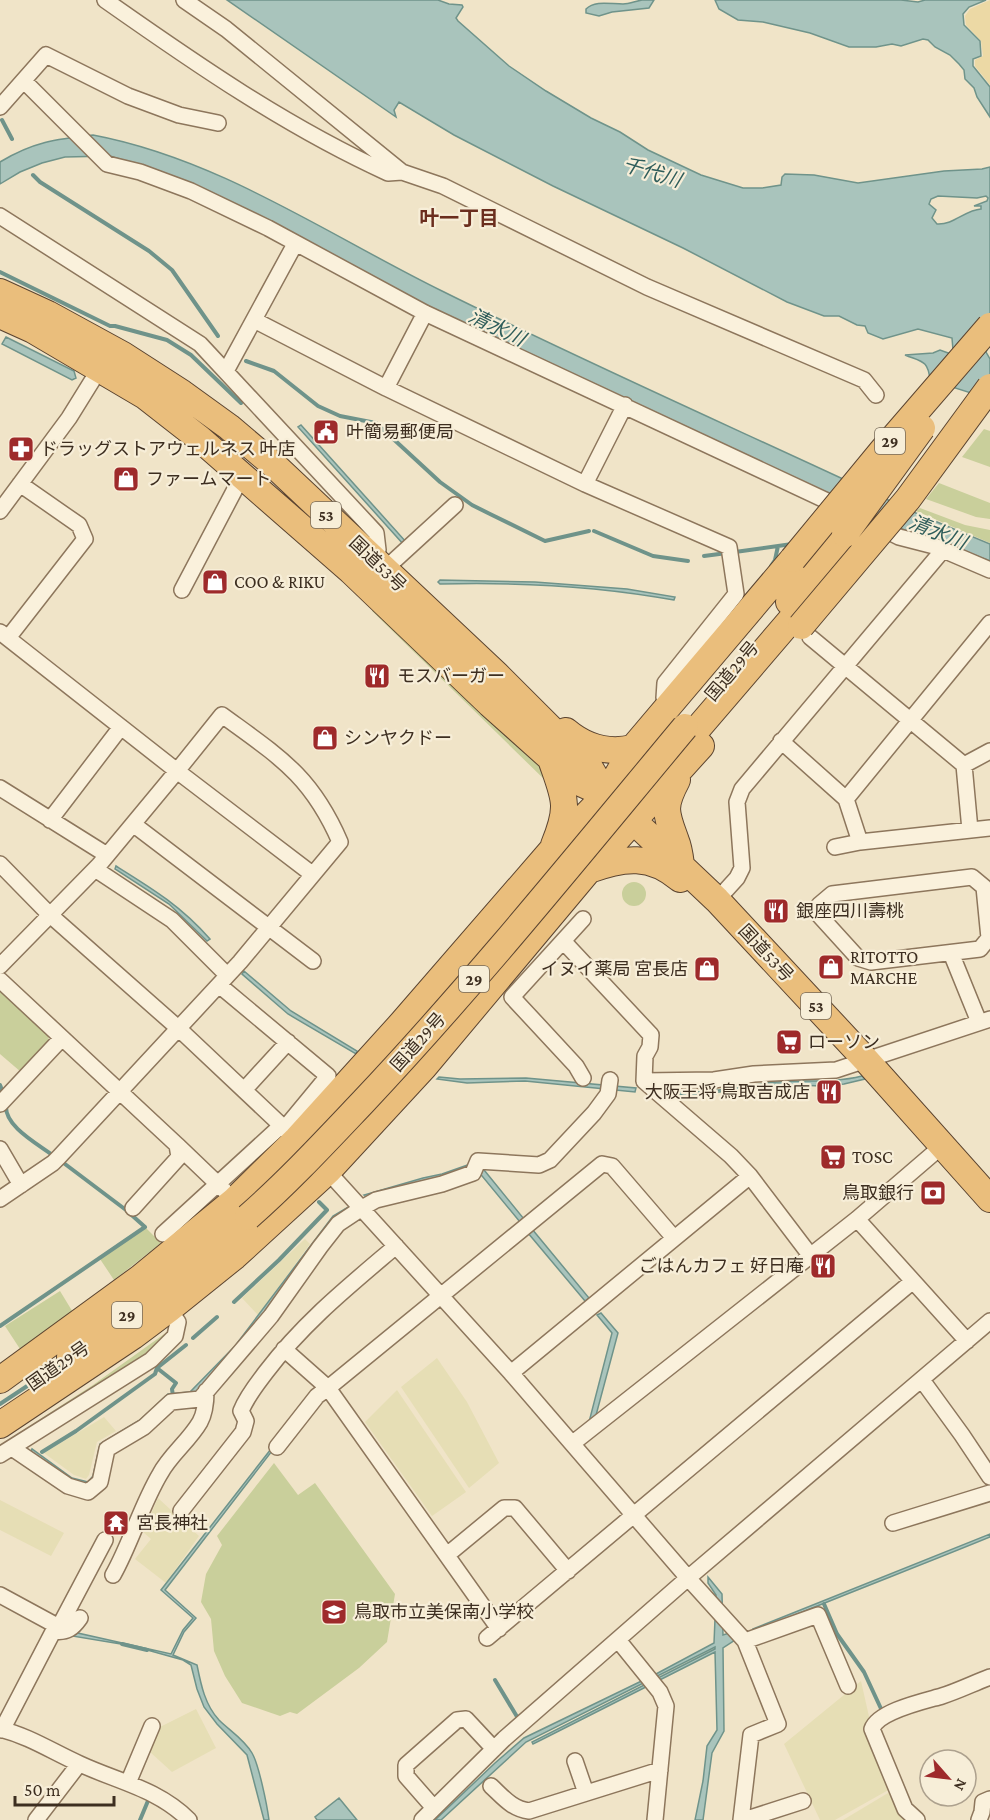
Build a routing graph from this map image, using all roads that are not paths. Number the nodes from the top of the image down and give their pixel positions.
1 (105, 0) edge
2 (184, 0) edge
3 (24, 81) junction
4 (0, 107) edge
5 (218, 123) dead end
6 (402, 172) junction
7 (0, 216) edge
8 (295, 244) junction
9 (0, 292) edge
10 (425, 313) junction
11 (0, 315) edge
12 (254, 320) junction
13 (990, 326) edge
14 (990, 347) edge
15 (100, 368) junction
16 (226, 370) junction
17 (990, 372) edge
18 (990, 387) edge
19 (386, 388) junction
20 (876, 395) dead end
21 (624, 405) junction
22 (243, 474) junction
23 (21, 484) junction
24 (585, 484) junction
25 (455, 505) dead end
26 (0, 511) edge
27 (850, 539) junction
28 (943, 550) junction
29 (379, 565) junction
30 (990, 570) edge
31 (182, 590) dead end
32 (990, 623) edge
33 (805, 631) junction
34 (4, 635) edge
35 (844, 666) junction
36 (496, 674) junction
37 (671, 705) junction
38 (910, 720) junction
39 (121, 727) junction
40 (781, 741) junction
41 (633, 748) junction
42 (990, 751) edge
43 (550, 758) junction
44 (686, 764) junction
45 (964, 765) junction
46 (177, 771) junction
47 (0, 788) edge
48 (606, 795) junction
49 (846, 799) junction
50 (50, 820) junction
51 (634, 821) junction
52 (133, 824) junction
53 (990, 828) edge
54 (970, 830) junction
55 (860, 842) junction
56 (835, 847) dead end
57 (552, 850) junction
58 (107, 855) junction
59 (0, 864) edge
60 (681, 865) junction
61 (95, 869) junction
62 (588, 871) junction
63 (312, 874) junction
64 (717, 900) junction
65 (49, 914) junction
66 (582, 919) dead end
67 (268, 927) junction
68 (563, 941) junction
69 (759, 945) junction
70 (951, 953) junction
71 (313, 961) dead end
72 (0, 966) edge
73 (223, 980) junction
74 (0, 981) edge
75 (984, 1020) edge
76 (178, 1028) junction
77 (62, 1038) junction
78 (288, 1042) junction
79 (866, 1060) junction
80 (583, 1078) dead end
81 (610, 1080) dead end
82 (644, 1081) junction
83 (244, 1090) junction
84 (121, 1091) junction
85 (0, 1104) edge
86 (288, 1131) junction
87 (177, 1144) junction
88 (942, 1146) junction
89 (0, 1149) edge
90 (328, 1171) junction
91 (750, 1176) junction
92 (21, 1185) junction
93 (0, 1199) edge
94 (990, 1199) edge
95 (233, 1201) junction
96 (134, 1208) dead end
97 (362, 1208) junction
98 (857, 1219) junction
99 (163, 1234) dead end
100 (674, 1238) junction
101 (396, 1246) junction
102 (810, 1255) junction
103 (914, 1281) junction
104 (441, 1296) junction
105 (173, 1320) junction
106 (990, 1321) edge
107 (967, 1341) junction
108 (188, 1342) dead end
109 (284, 1349) junction
110 (511, 1373) junction
111 (0, 1380) edge
112 (922, 1380) junction
113 (328, 1388) junction
114 (206, 1391) junction
115 (0, 1404) edge
116 (0, 1425) edge
117 (573, 1443) junction
118 (277, 1447) dead end
119 (6, 1451) edge
120 (990, 1477) edge
121 (990, 1493) edge
122 (181, 1511) dead end
123 (634, 1516) junction
124 (893, 1523) dead end
125 (105, 1540) dead end
126 (447, 1555) junction
127 (568, 1570) junction
128 (113, 1575) dead end
129 (688, 1578) junction
130 (0, 1595) edge
131 (80, 1618) dead end
132 (55, 1628) junction
133 (618, 1640) junction
134 (745, 1641) junction
135 (990, 1677) edge
136 (848, 1686) dead end
137 (152, 1726) dead end
138 (1, 1729) edge
139 (494, 1749) junction
140 (575, 1761) dead end
141 (79, 1764) junction
142 (660, 1770) junction
143 (129, 1783) junction
144 (491, 1786) dead end
145 (586, 1793) junction
146 (990, 1799) edge
147 (803, 1801) dead end
148 (434, 1808) junction
149 (36, 1820) edge
150 (189, 1820) edge
151 (422, 1820) edge
152 (655, 1820) edge
153 (742, 1820) edge
154 (917, 1820) edge
155 (979, 1820) edge

1 - 6 street
2 - 6 street
3 - 4 street
3 - 5 street
3 - 8 street
6 - 20 street
7 - 16 street
8 - 10 street
8 - 12 street
9 - 29 highway, 国道53号 / 53
10 - 19 street
10 - 21 street
11 - 15 highway, 国道53号 / 53
12 - 16 street
12 - 19 street
13 - 37 highway, 29, bridge
14 - 27 highway, 国道29号 / 29, bridge
15 - 22 highway, 国道53号 / 53
15 - 23 street
16 - 29 street
17 - 27 highway, 国道29号 / 29, bridge
18 - 33 highway, bridge
19 - 24 street
21 - 24 street
21 - 28 street
22 - 31 street
22 - 43 highway, 国道53号 / 53
23 - 26 street
23 - 34 street
24 - 37 street
25 - 29 street
27 - 48 highway, 29
27 - 95 highway, 国道29号 / 29, bridge
28 - 30 street
28 - 35 street
29 - 36 highway, 国道53号 / 53
32 - 38 street
33 - 35 street
33 - 44 highway
34 - 39 street
35 - 38 street
35 - 40 street
36 - 41 highway
36 - 48 highway, 国道53号 / 53
37 - 41 highway, 29
38 - 45 street
38 - 49 street
39 - 46 street
39 - 50 street
40 - 49 street
40 - 64 street
41 - 48 highway, 29
42 - 45 street
43 - 48 highway, 国道53号 / 53
43 - 57 highway
44 - 51 highway
44 - 60 highway
45 - 54 street
46 - 52 street
46 - 63 street
46 - 63 street
47 - 50 street
48 - 51 highway, 国道53号 / 53
48 - 57 highway
49 - 55 street
50 - 58 street
51 - 60 highway, 国道53号 / 53
51 - 62 highway
52 - 58 street
52 - 67 street
53 - 54 street
54 - 55 street
55 - 56 street
57 - 86 highway
58 - 61 street
59 - 65 street
60 - 64 highway, 国道53号 / 53
61 - 65 street
61 - 73 street
62 - 69 highway
62 - 90 highway
63 - 67 street
64 - 69 highway, 国道53号 / 53
65 - 72 street
65 - 76 street
66 - 68 street
67 - 71 street
67 - 73 street
68 - 80 street
68 - 82 street
69 - 79 highway, 国道53号 / 53
70 - 70 street
70 - 75 street
73 - 76 street
73 - 78 street
74 - 77 street
75 - 79 street
76 - 83 street
76 - 84 street
77 - 84 street
77 - 85 street
78 - 83 street
78 - 86 street
79 - 82 street
79 - 88 highway, 国道53号 / 53
81 - 97 street
82 - 91 street
83 - 86 street
84 - 87 street
84 - 92 street
86 - 90 street
86 - 95 highway
87 - 95 street
87 - 96 street
88 - 94 highway, 国道53号 / 53
88 - 98 street
89 - 92 street
90 - 97 street
90 - 105 highway
91 - 100 street
91 - 102 street
92 - 93 street
95 - 99 street
95 - 111 highway
95 - 115 highway, 国道29号 / 29
97 - 101 street
97 - 114 street
98 - 102 street
98 - 103 street
100 - 104 street
100 - 110 street
101 - 104 street
101 - 109 street
102 - 117 street
103 - 107 street
103 - 123 street
104 - 110 street
104 - 113 street
105 - 108 street
105 - 116 highway
105 - 119 street
106 - 107 street
107 - 112 street
109 - 113 street
109 - 122 street
110 - 117 street
112 - 120 street
112 - 129 street
113 - 118 street
113 - 126 street
114 - 119 street
114 - 128 street
117 - 123 street
121 - 124 street
123 - 127 street
123 - 129 street
125 - 132 street
126 - 127 street
126 - 127 street
129 - 133 street
129 - 134 street
130 - 132 street
131 - 132 street
132 - 138 street
133 - 139 street
133 - 142 street
134 - 136 street
134 - 153 street
135 - 154 street
137 - 143 street
138 - 141 street
139 - 148 street
139 - 148 street
140 - 145 street
141 - 143 street
141 - 149 street
142 - 145 street
142 - 152 street
143 - 150 street
144 - 145 street
146 - 155 street
147 - 153 street
148 - 151 street

